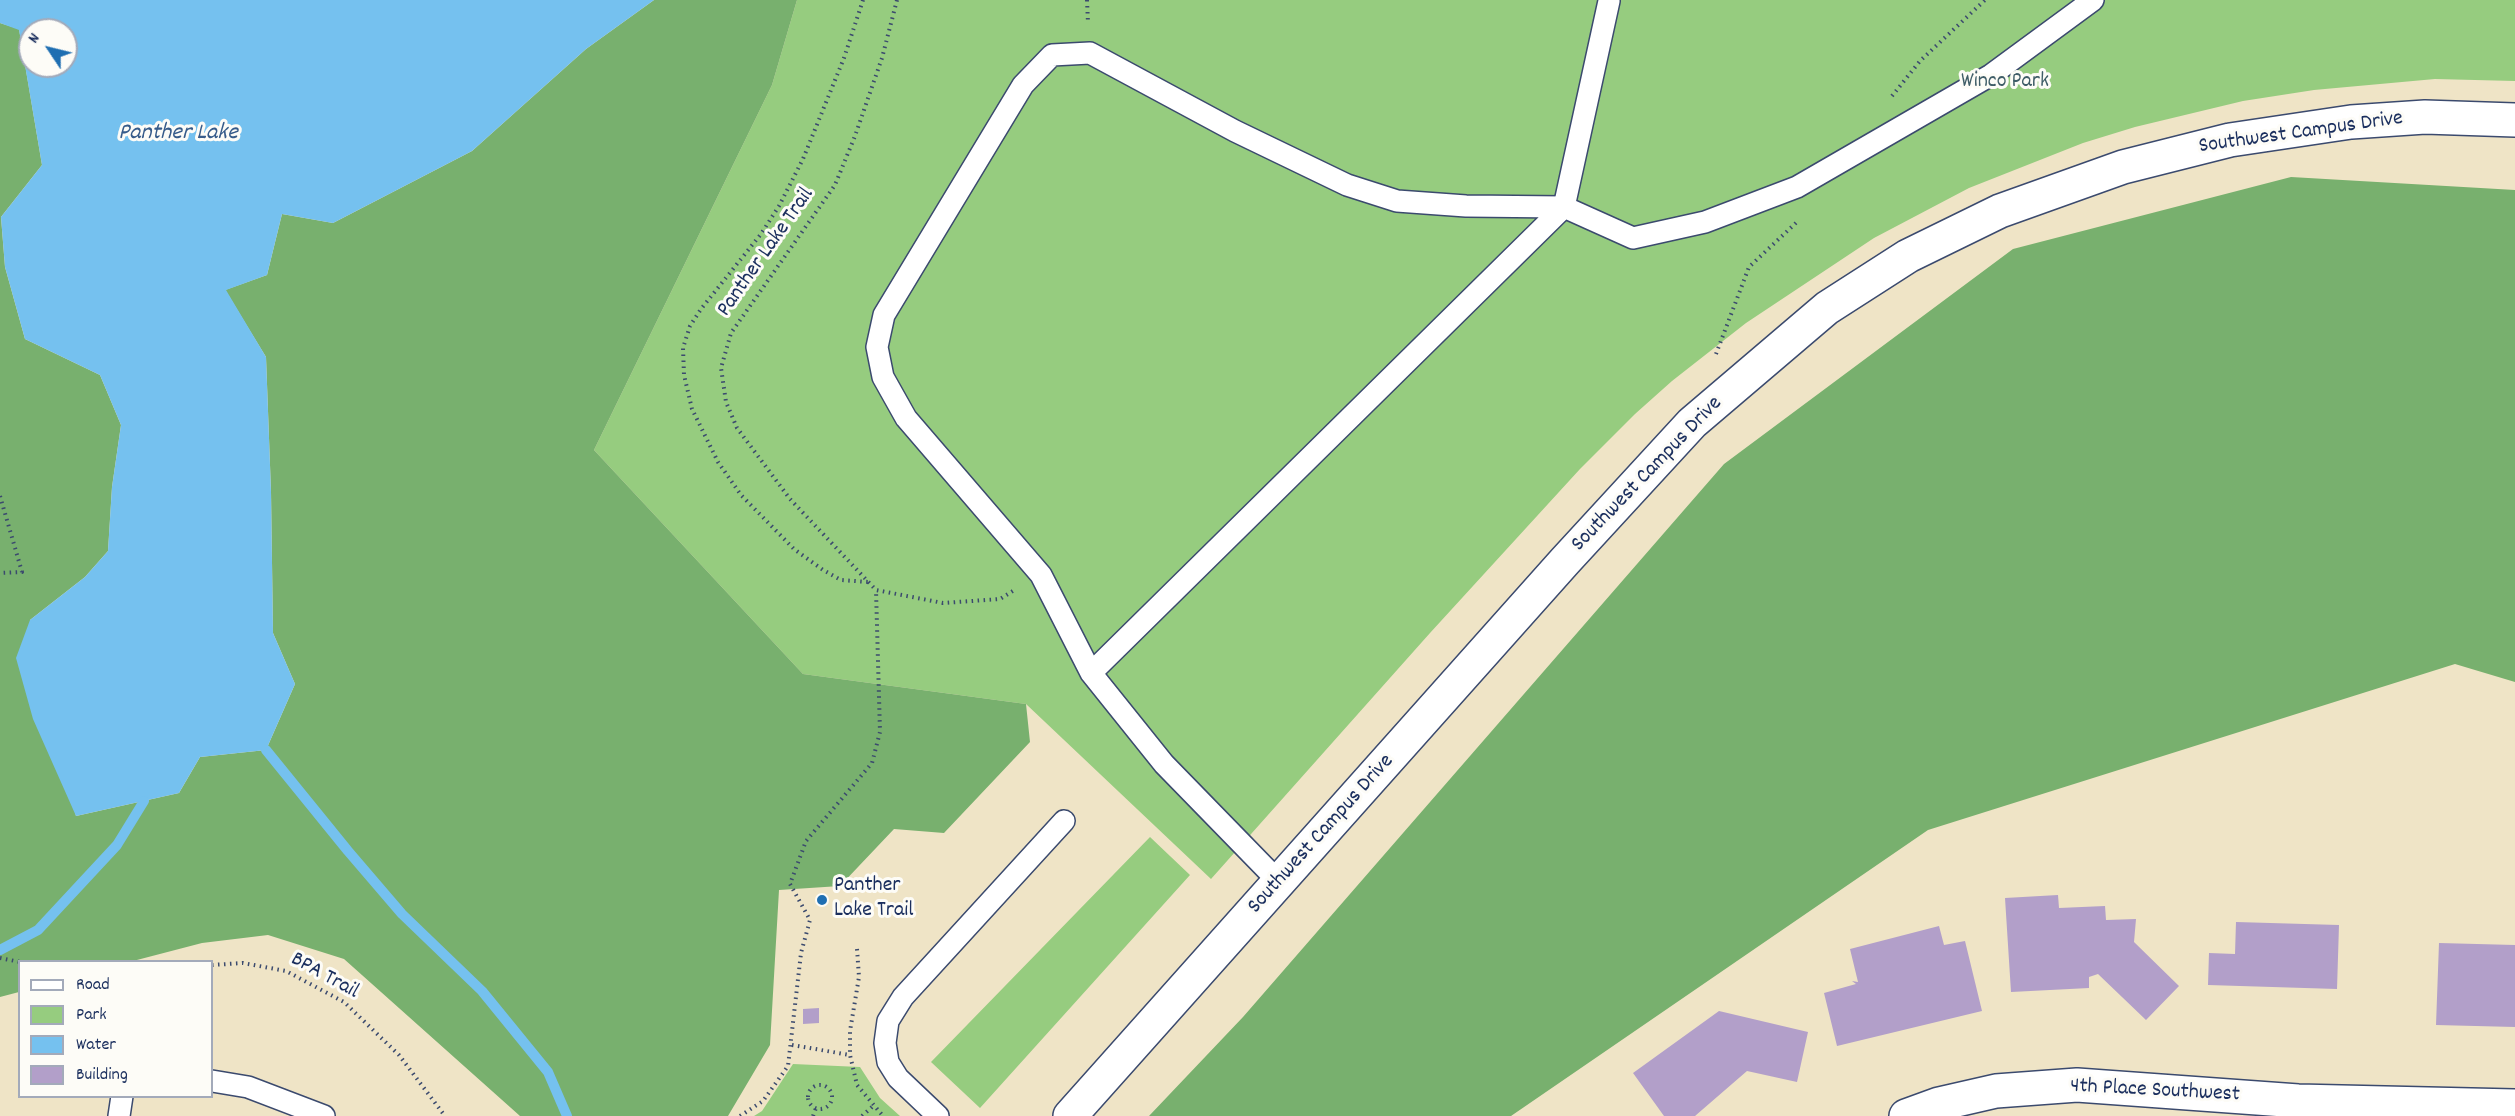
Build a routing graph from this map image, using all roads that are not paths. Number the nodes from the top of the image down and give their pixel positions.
1 (2093, 0) edge
2 (1609, 1) edge
3 (2515, 120) edge
4 (1564, 207) junction
5 (1091, 673) junction
6 (1064, 821) dead end
7 (1280, 883) junction
8 (213, 1081) edge
9 (122, 1098) edge
10 (2515, 1106) edge
11 (2298, 1108) edge
12 (119, 1116) edge
13 (324, 1116) edge
14 (938, 1116) edge
15 (1070, 1116) edge
16 (1906, 1116) edge

1 - 4 lane
2 - 4 lane
3 - 7 main road, Southwest Campus Drive
4 - 5 lane
4 - 5 lane
5 - 7 lane
6 - 14 lane
7 - 15 main road, Southwest Campus Drive
8 - 13 lane
9 - 12 lane
10 - 11 main road, 4th Place Southwest
11 - 16 main road, 4th Place Southwest

